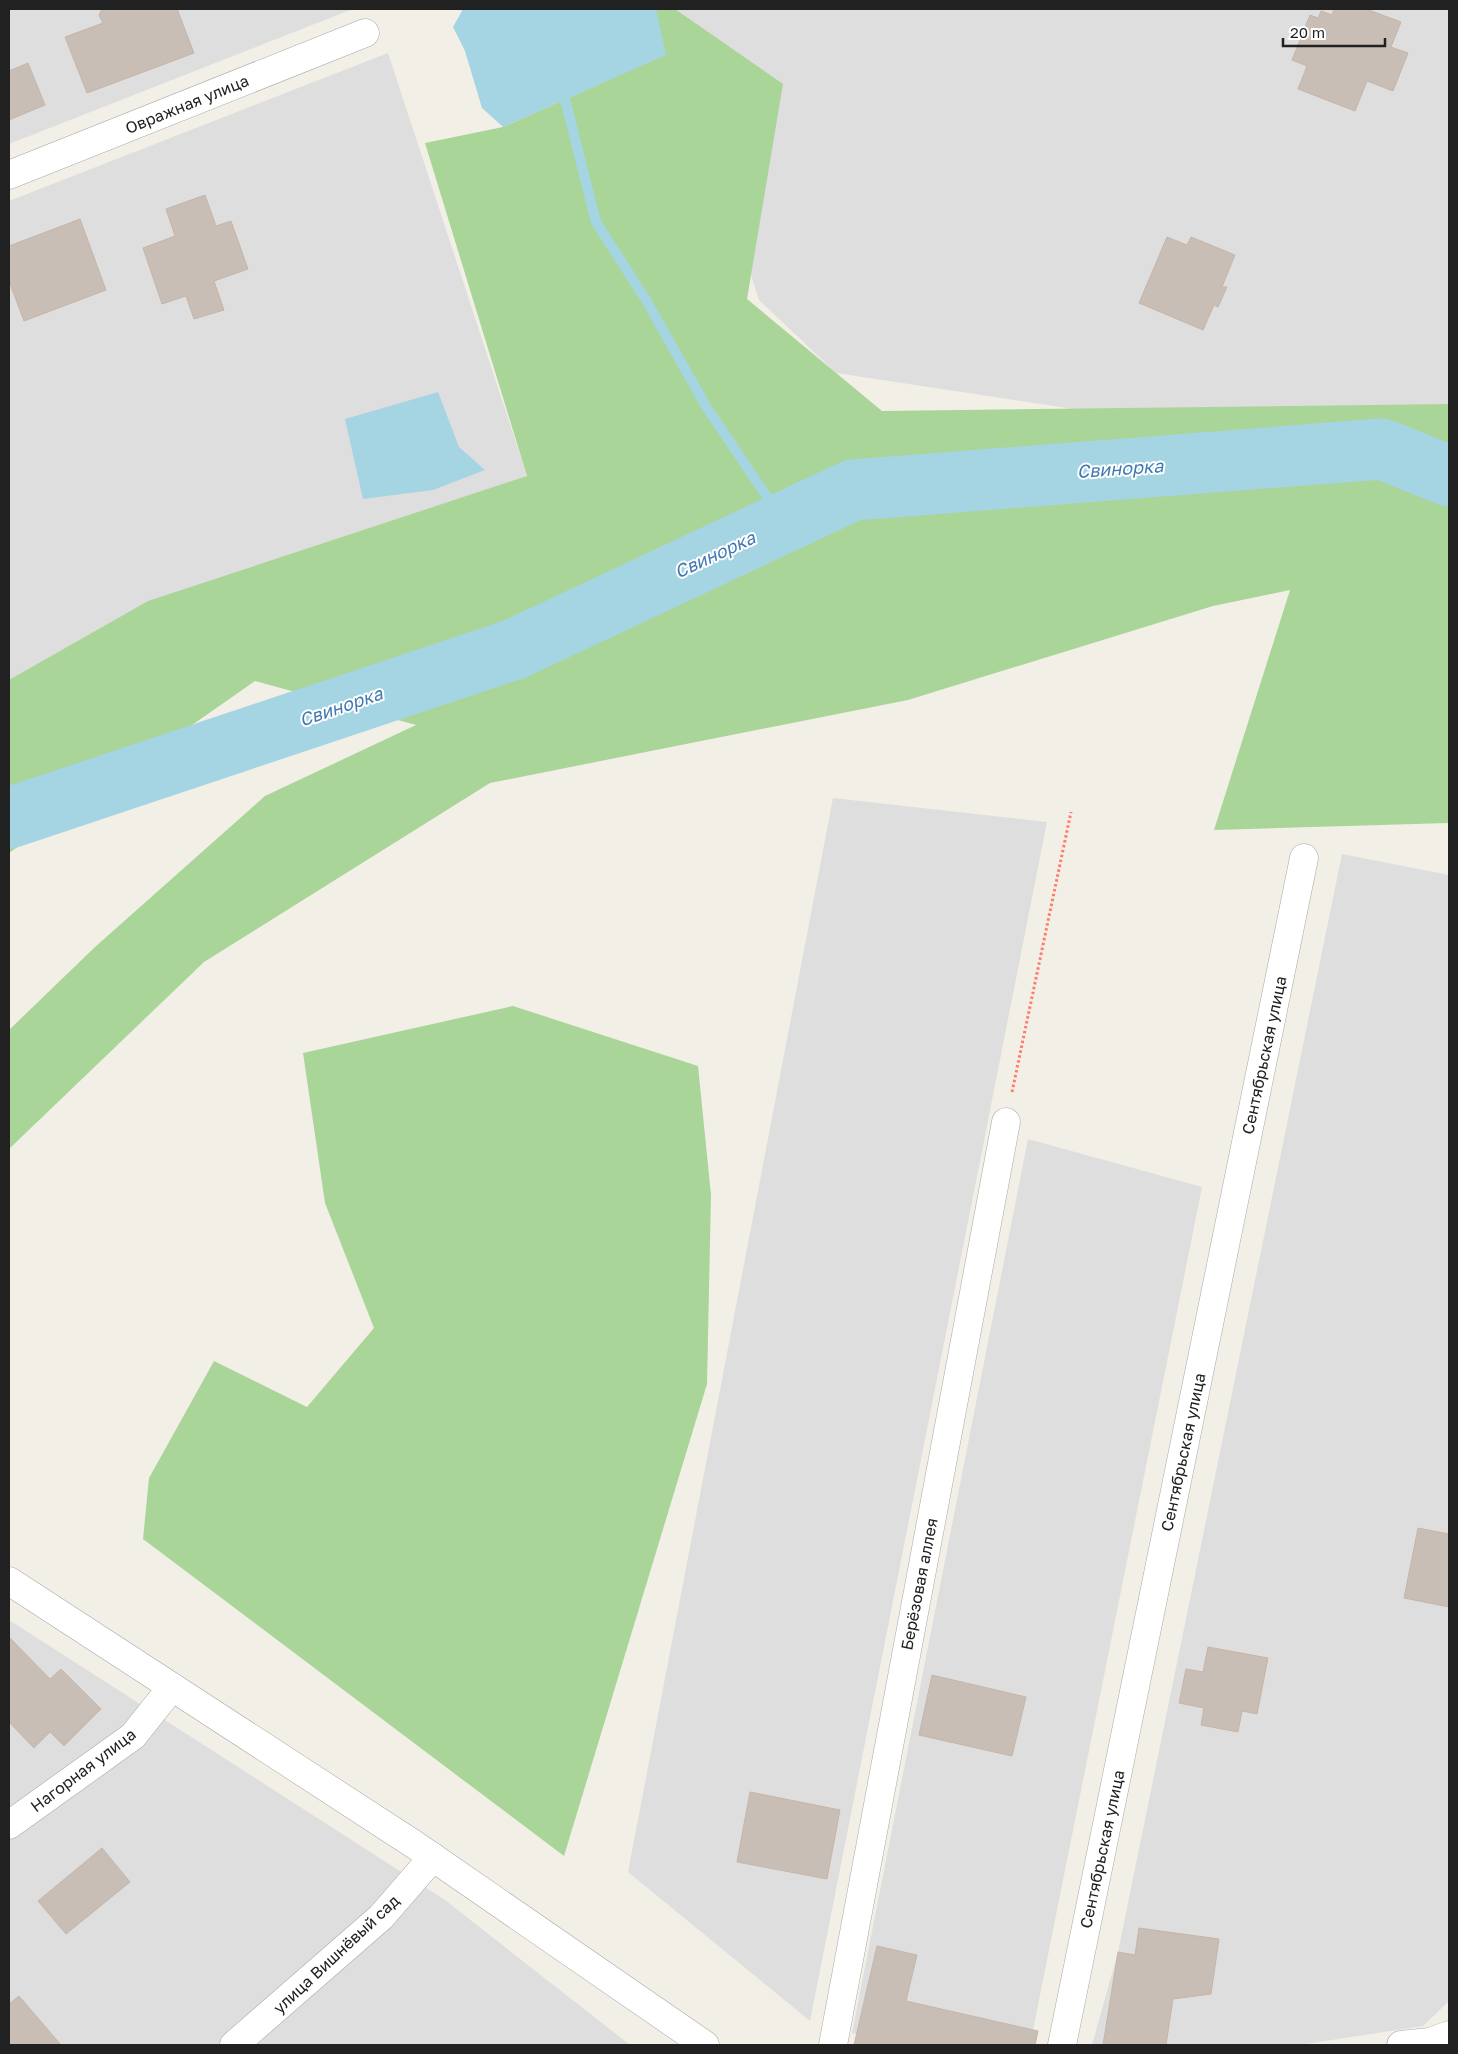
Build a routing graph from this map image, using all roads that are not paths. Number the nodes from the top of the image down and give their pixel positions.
1 (365, 32) dead end
2 (9, 175) edge
3 (1304, 858) dead end
4 (1006, 1122) road end
5 (9, 1581) edge
6 (172, 1687) junction
7 (9, 1825) edge
8 (433, 1857) junction
9 (1449, 2035) edge
10 (234, 2045) edge
11 (705, 2045) edge
12 (833, 2045) edge
13 (1062, 2045) edge
14 (1401, 2045) edge

1 - 2 street, Овражная улица
3 - 13 street, Сентябрьская улица
4 - 12 street, Берёзовая аллея
5 - 6 street
6 - 7 street, Нагорная улица
6 - 8 street
8 - 10 street, улица Вишнёвый сад
8 - 11 street
9 - 14 street

